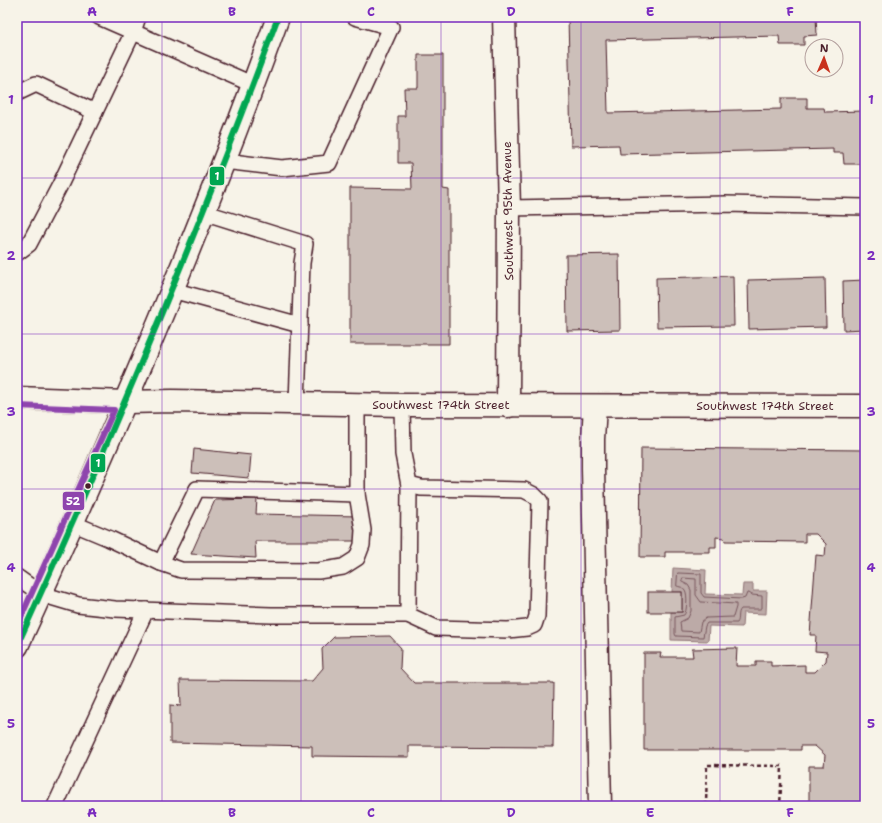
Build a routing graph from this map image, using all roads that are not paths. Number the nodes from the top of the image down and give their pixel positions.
1 (99, 17) edge
2 (138, 17) edge
3 (278, 17) edge
4 (355, 17) edge
5 (504, 17) edge
6 (133, 32) junction
7 (254, 85) junction
8 (17, 93) edge
9 (95, 112) junction
10 (224, 161) junction
11 (865, 207) edge
12 (509, 208) junction
13 (203, 212) junction
14 (17, 253) edge
15 (172, 290) junction
16 (300, 325) junction
17 (17, 398) edge
18 (126, 402) junction
19 (297, 403) junction
20 (358, 405) junction
21 (402, 405) junction
22 (508, 406) junction
23 (595, 406) junction
24 (865, 406) edge
25 (410, 485) junction
26 (357, 494) junction
27 (72, 523) junction
28 (161, 563) junction
29 (17, 577) edge
30 (41, 594) junction
31 (146, 610) junction
32 (408, 615) junction
33 (17, 646) edge
34 (55, 806) edge
35 (600, 806) edge

1 - 6 lane
2 - 6 lane
3 - 7 main road
4 - 10 lane
5 - 12 main road, Southwest 95th Avenue
6 - 7 lane
6 - 9 lane
7 - 10 main road
8 - 9 lane
9 - 14 lane
10 - 13 main road
11 - 12 lane
12 - 22 main road, Southwest 95th Avenue
13 - 15 main road
13 - 16 lane
15 - 16 lane
15 - 18 main road
16 - 19 lane
17 - 18 main road, Southwest 174th Street
18 - 19 main road, Southwest 174th Street
18 - 27 main road
19 - 20 main road, Southwest 174th Street
20 - 21 main road, Southwest 174th Street
20 - 26 lane
21 - 22 main road, Southwest 174th Street
21 - 25 lane
22 - 23 main road, Southwest 174th Street
23 - 24 main road, Southwest 174th Street
23 - 35 main road
25 - 32 lane
25 - 32 lane
26 - 28 lane
26 - 28 lane
27 - 28 lane
27 - 30 main road
29 - 30 lane
30 - 31 lane
30 - 33 main road
31 - 32 lane
31 - 34 lane

